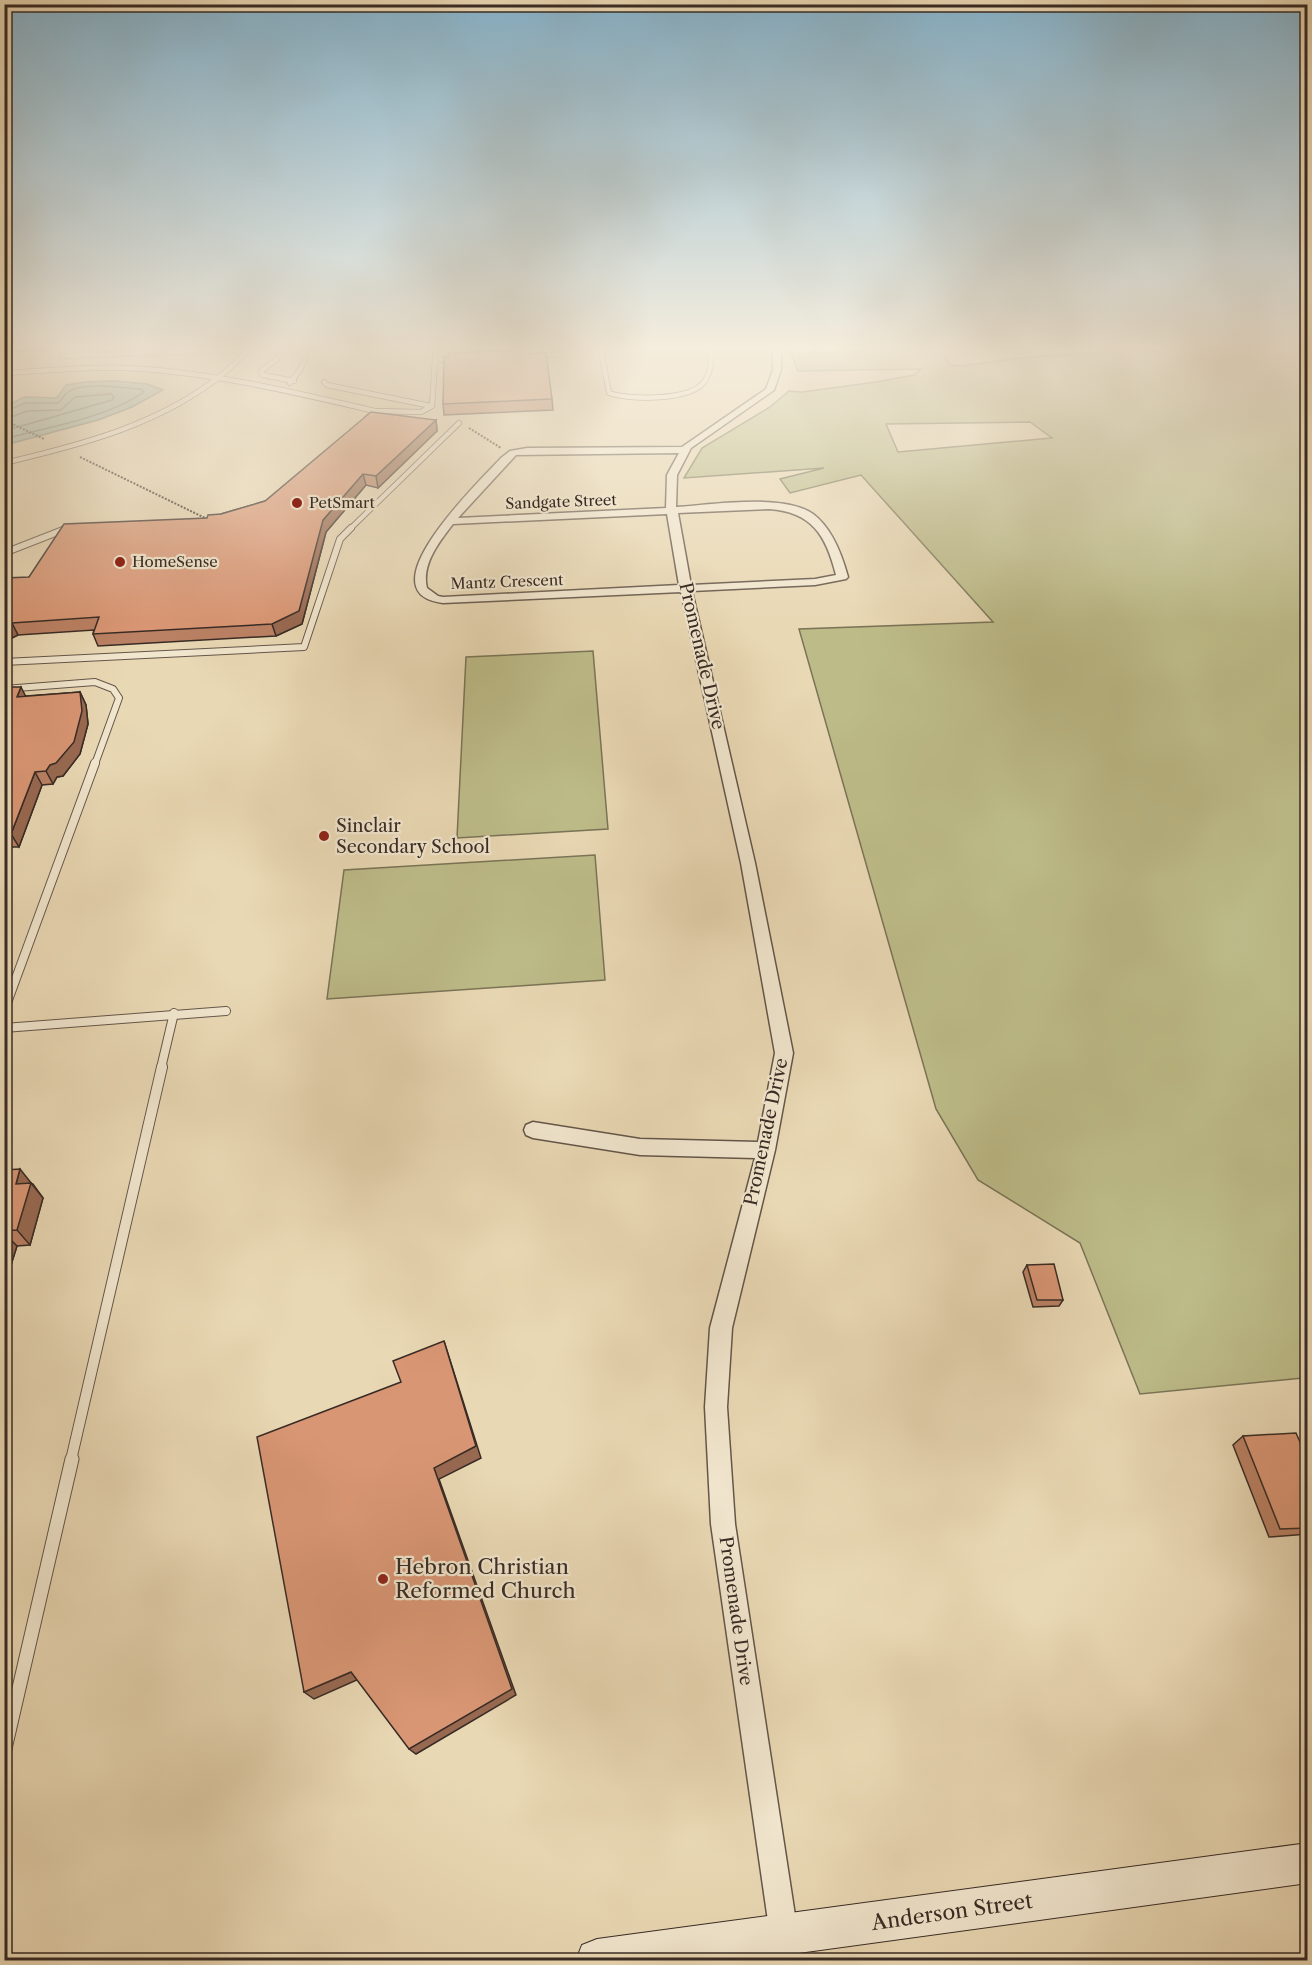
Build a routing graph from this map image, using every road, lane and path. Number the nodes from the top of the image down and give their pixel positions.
1 (41, 438) edge
2 (92, 438) edge
3 (443, 438) edge
4 (484, 438) edge
5 (699, 438) edge
6 (62, 448) junction
7 (685, 450) junction
8 (512, 454) junction
9 (4, 463) edge
10 (672, 512) junction
11 (205, 518) edge
12 (451, 521) junction
13 (82, 525) edge
14 (4, 553) edge
15 (686, 588) junction
16 (4, 662) edge
17 (4, 689) edge
18 (4, 1011) edge
19 (226, 1011) dead end
20 (174, 1013) junction
21 (4, 1028) edge
22 (533, 1130) dead end
23 (766, 1150) junction
24 (4, 1753) edge
25 (1308, 1863) edge
26 (784, 1935) junction
27 (597, 1960) edge

1 - 6 path
2 - 6 lane
3 - 16 lane
4 - 8 path
5 - 7 street, Promenade Drive
6 - 9 lane
6 - 11 path
7 - 8 street
7 - 10 street, Promenade Drive
8 - 12 street, Mantz Crescent
10 - 12 street, Sandgate Street
10 - 15 street, Promenade Drive
10 - 15 street, Sandgate Street
12 - 15 street, Mantz Crescent
13 - 14 lane
15 - 23 street, Promenade Drive
17 - 18 lane
19 - 20 lane
20 - 21 lane
20 - 24 lane
22 - 23 street
23 - 26 street, Promenade Drive
25 - 26 street, Anderson Street
26 - 27 street, Anderson Street

